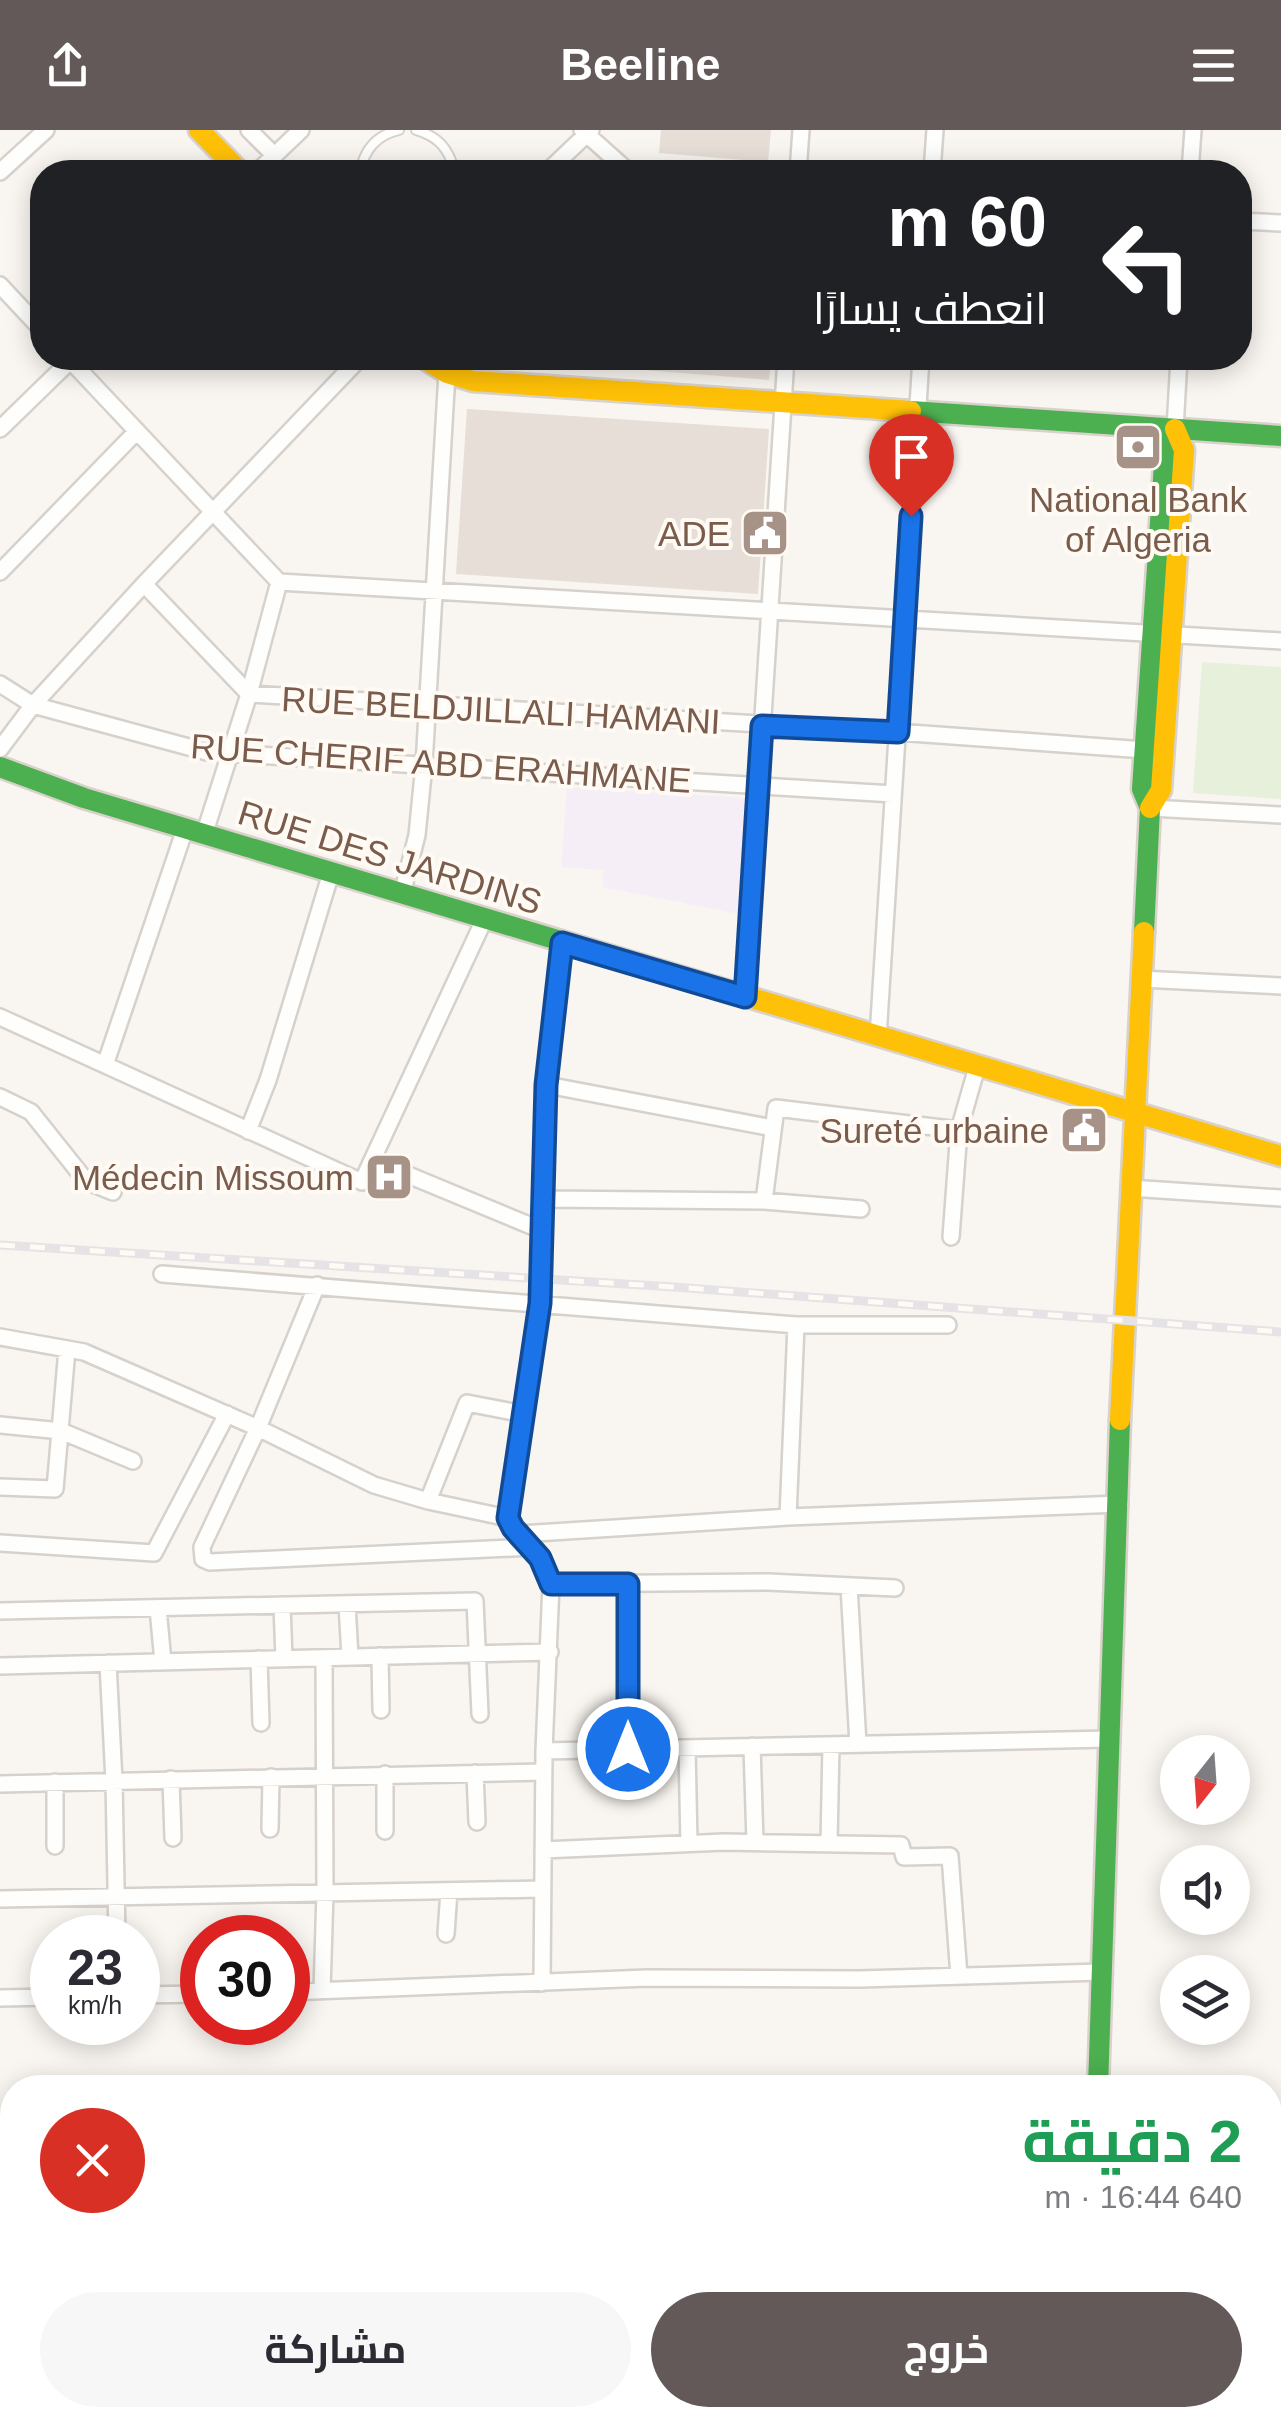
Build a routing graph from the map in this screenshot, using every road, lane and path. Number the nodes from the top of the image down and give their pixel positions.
1 (46, 130) edge
2 (199, 130) edge
3 (249, 130) edge
4 (301, 130) edge
5 (398, 130) edge
6 (416, 130) edge
7 (801, 130) edge
8 (935, 130) edge
9 (1193, 130) edge
10 (586, 131) edge
11 (274, 156) junction
12 (228, 160) edge
13 (270, 160) edge
14 (364, 160) edge
15 (451, 160) edge
16 (558, 160) edge
17 (616, 160) edge
18 (799, 160) edge
19 (933, 160) edge
20 (1191, 160) edge
21 (0, 172) edge
22 (1252, 222) edge
23 (1281, 223) edge
24 (1, 289) edge
25 (30, 318) edge
26 (59, 370) edge
27 (82, 370) edge
28 (348, 370) edge
29 (441, 370) edge
30 (785, 370) edge
31 (919, 370) edge
32 (1179, 370) edge
33 (447, 374) junction
34 (783, 402) junction
35 (917, 410) junction
36 (0, 429) edge
37 (1175, 429) junction
38 (138, 431) junction
39 (1281, 436) edge
40 (212, 511) junction
41 (0, 572) edge
42 (279, 582) junction
43 (144, 584) junction
44 (436, 591) junction
45 (770, 613) junction
46 (904, 621) junction
47 (1162, 635) junction
48 (1281, 640) edge
49 (0, 684) edge
50 (249, 694) junction
51 (428, 705) junction
52 (33, 706) junction
53 (762, 726) junction
54 (898, 732) junction
55 (0, 748) edge
56 (1144, 750) junction
57 (230, 754) junction
58 (424, 765) junction
59 (0, 766) edge
60 (758, 785) junction
61 (894, 794) junction
62 (1150, 808) junction
63 (1281, 815) edge
64 (195, 832) junction
65 (331, 873) junction
66 (402, 894) junction
67 (484, 920) junction
68 (562, 943) junction
69 (1141, 979) junction
70 (1281, 986) edge
71 (745, 997) junction
72 (0, 1016) edge
73 (878, 1037) junction
74 (104, 1065) junction
75 (977, 1067) junction
76 (546, 1085) junction
77 (0, 1097) edge
78 (1134, 1114) junction
79 (773, 1128) junction
80 (959, 1130) junction
81 (248, 1131) junction
82 (1281, 1156) edge
83 (372, 1160) junction
84 (1130, 1188) junction
85 (114, 1192) dead end
86 (1281, 1198) edge
87 (545, 1199) junction
88 (764, 1201) junction
89 (861, 1209) dead end
90 (541, 1230) junction
91 (951, 1237) dead end
92 (162, 1274) dead end
93 (317, 1285) junction
94 (540, 1303) junction
95 (796, 1325) junction
96 (948, 1325) dead end
97 (0, 1337) edge
98 (67, 1349) junction
99 (227, 1414) junction
100 (524, 1414) junction
101 (0, 1425) edge
102 (258, 1428) junction
103 (61, 1431) junction
104 (133, 1461) dead end
105 (0, 1487) edge
106 (428, 1501) junction
107 (1120, 1504) junction
108 (788, 1517) junction
109 (508, 1518) junction
110 (520, 1534) junction
111 (0, 1543) edge
112 (532, 1547) junction
113 (551, 1584) junction
114 (628, 1584) junction
115 (849, 1586) junction
116 (895, 1588) dead end
117 (346, 1604) junction
118 (282, 1606) junction
119 (158, 1608) junction
120 (0, 1611) edge
121 (550, 1652) junction
122 (478, 1653) junction
123 (380, 1656) junction
124 (350, 1657) junction
125 (324, 1658) junction
126 (258, 1659) junction
127 (284, 1659) junction
128 (163, 1662) junction
129 (108, 1663) junction
130 (0, 1666) edge
131 (381, 1710) dead end
132 (480, 1714) dead end
133 (261, 1723) dead end
134 (1108, 1739) junction
135 (858, 1744) junction
136 (831, 1745) junction
137 (752, 1746) junction
138 (687, 1748) junction
139 (628, 1749) junction
140 (544, 1750) junction
141 (544, 1772) junction
142 (476, 1773) junction
143 (385, 1774) junction
144 (325, 1775) junction
145 (271, 1777) junction
146 (171, 1779) junction
147 (114, 1780) junction
148 (55, 1782) junction
149 (0, 1784) edge
150 (478, 1822) dead end
151 (270, 1829) dead end
152 (385, 1831) dead end
153 (174, 1838) dead end
154 (756, 1842) junction
155 (689, 1843) junction
156 (829, 1844) junction
157 (55, 1846) dead end
158 (543, 1850) junction
159 (542, 1889) junction
160 (449, 1891) junction
161 (326, 1893) junction
162 (116, 1896) junction
163 (0, 1899) edge
164 (116, 1915) edge
165 (446, 1934) dead end
166 (1101, 1972) junction
167 (959, 1976) junction
168 (542, 1983) junction
169 (322, 1990) junction
170 (310, 1991) edge
171 (30, 1997) edge
172 (0, 1998) edge
173 (1098, 2075) edge

1 - 21 street
2 - 12 street
3 - 11 street
4 - 11 street
5 - 14 lane
6 - 15 lane
7 - 18 street
8 - 19 street
9 - 20 street
10 - 16 street
10 - 17 street
11 - 13 street
22 - 23 street
24 - 25 street
26 - 36 street
27 - 38 street
28 - 40 street
29 - 33 street
30 - 34 street
31 - 35 street
32 - 37 street
33 - 34 street
33 - 44 street
34 - 35 street
34 - 45 street
35 - 37 street
35 - 46 street
37 - 39 street
37 - 47 street
38 - 40 street
38 - 41 street
40 - 42 street
40 - 43 street
42 - 44 street
42 - 50 street
43 - 50 street, RUE BELDJILLALI HAMANI
43 - 52 street
44 - 45 street
44 - 51 street
45 - 46 street
45 - 53 street
46 - 47 street
46 - 54 street
47 - 48 street
47 - 56 street
47 - 62 street
49 - 52 street, RUE CHERIF ABD ERAHMANE
50 - 51 street, RUE BELDJILLALI HAMANI
50 - 57 street
51 - 53 street, RUE BELDJILLALI HAMANI
51 - 58 street
52 - 55 street
52 - 57 street, RUE CHERIF ABD ERAHMANE
53 - 54 street, RUE BELDJILLALI HAMANI
53 - 60 street
54 - 56 street, RUE BELDJILLALI HAMANI
54 - 61 street
56 - 62 street
57 - 58 street, RUE CHERIF ABD ERAHMANE
57 - 64 street
58 - 60 street, RUE CHERIF ABD ERAHMANE
58 - 66 street
59 - 64 street, RUE DES JARDINS
60 - 61 street, RUE CHERIF ABD ERAHMANE
60 - 71 street
61 - 73 street
62 - 63 street
62 - 69 street
64 - 65 street, RUE DES JARDINS
64 - 74 street
65 - 66 street, RUE DES JARDINS
65 - 81 street
66 - 67 street, RUE DES JARDINS
67 - 68 street, RUE DES JARDINS
67 - 83 street
68 - 71 street, RUE DES JARDINS
68 - 76 street
69 - 70 street
69 - 78 street
71 - 73 street, RUE DES JARDINS
72 - 74 street
73 - 75 street, RUE DES JARDINS
74 - 81 street
75 - 78 street, RUE DES JARDINS
75 - 80 street
76 - 79 street
76 - 87 street
77 - 85 street
78 - 82 street, RUE DES JARDINS
78 - 84 street
79 - 80 street
79 - 88 street
80 - 91 street
81 - 83 street
83 - 90 street
84 - 86 street
84 - 107 street
87 - 88 street
87 - 90 street
88 - 89 street
90 - 94 street
92 - 93 street
93 - 94 street
93 - 102 street
94 - 95 street
94 - 100 street
95 - 96 street
95 - 108 street
97 - 98 street
98 - 99 street
98 - 103 street
99 - 102 street
99 - 111 street
100 - 106 street
100 - 109 street
101 - 103 street
102 - 106 street
102 - 112 street
103 - 104 street
103 - 105 street
106 - 109 street
107 - 108 street
107 - 134 street
108 - 110 street
109 - 110 street
110 - 112 street
112 - 113 street
113 - 114 street
113 - 121 street
114 - 115 street
114 - 139 street
115 - 116 street
115 - 135 street
117 - 118 street
117 - 122 street
117 - 124 street
118 - 119 street
118 - 127 street
119 - 120 street
119 - 128 street
121 - 122 street
121 - 140 street
122 - 123 street
122 - 132 street
123 - 124 street
123 - 131 street
124 - 125 street
125 - 127 street
125 - 144 street
126 - 127 street
126 - 128 street
126 - 133 street
128 - 129 street
129 - 130 street
129 - 147 street
134 - 135 street
134 - 166 street
135 - 136 street
136 - 137 street
136 - 156 street
137 - 138 street
137 - 154 street
138 - 139 street
138 - 155 street
139 - 140 street
140 - 141 street
141 - 142 street
141 - 158 street
142 - 143 street
142 - 150 street
143 - 144 street
143 - 152 street
144 - 145 street
144 - 161 street
145 - 146 street
145 - 151 street
146 - 147 street
146 - 153 street
147 - 148 street
147 - 162 street
148 - 149 street
148 - 157 street
154 - 155 street
154 - 156 street
155 - 158 street
156 - 167 street
158 - 159 street
159 - 160 street
159 - 168 street
160 - 161 street
160 - 165 street
161 - 162 street
161 - 169 street
162 - 163 street
162 - 164 street
166 - 167 street
166 - 173 street
167 - 168 street
168 - 169 street
169 - 170 street
171 - 172 street

